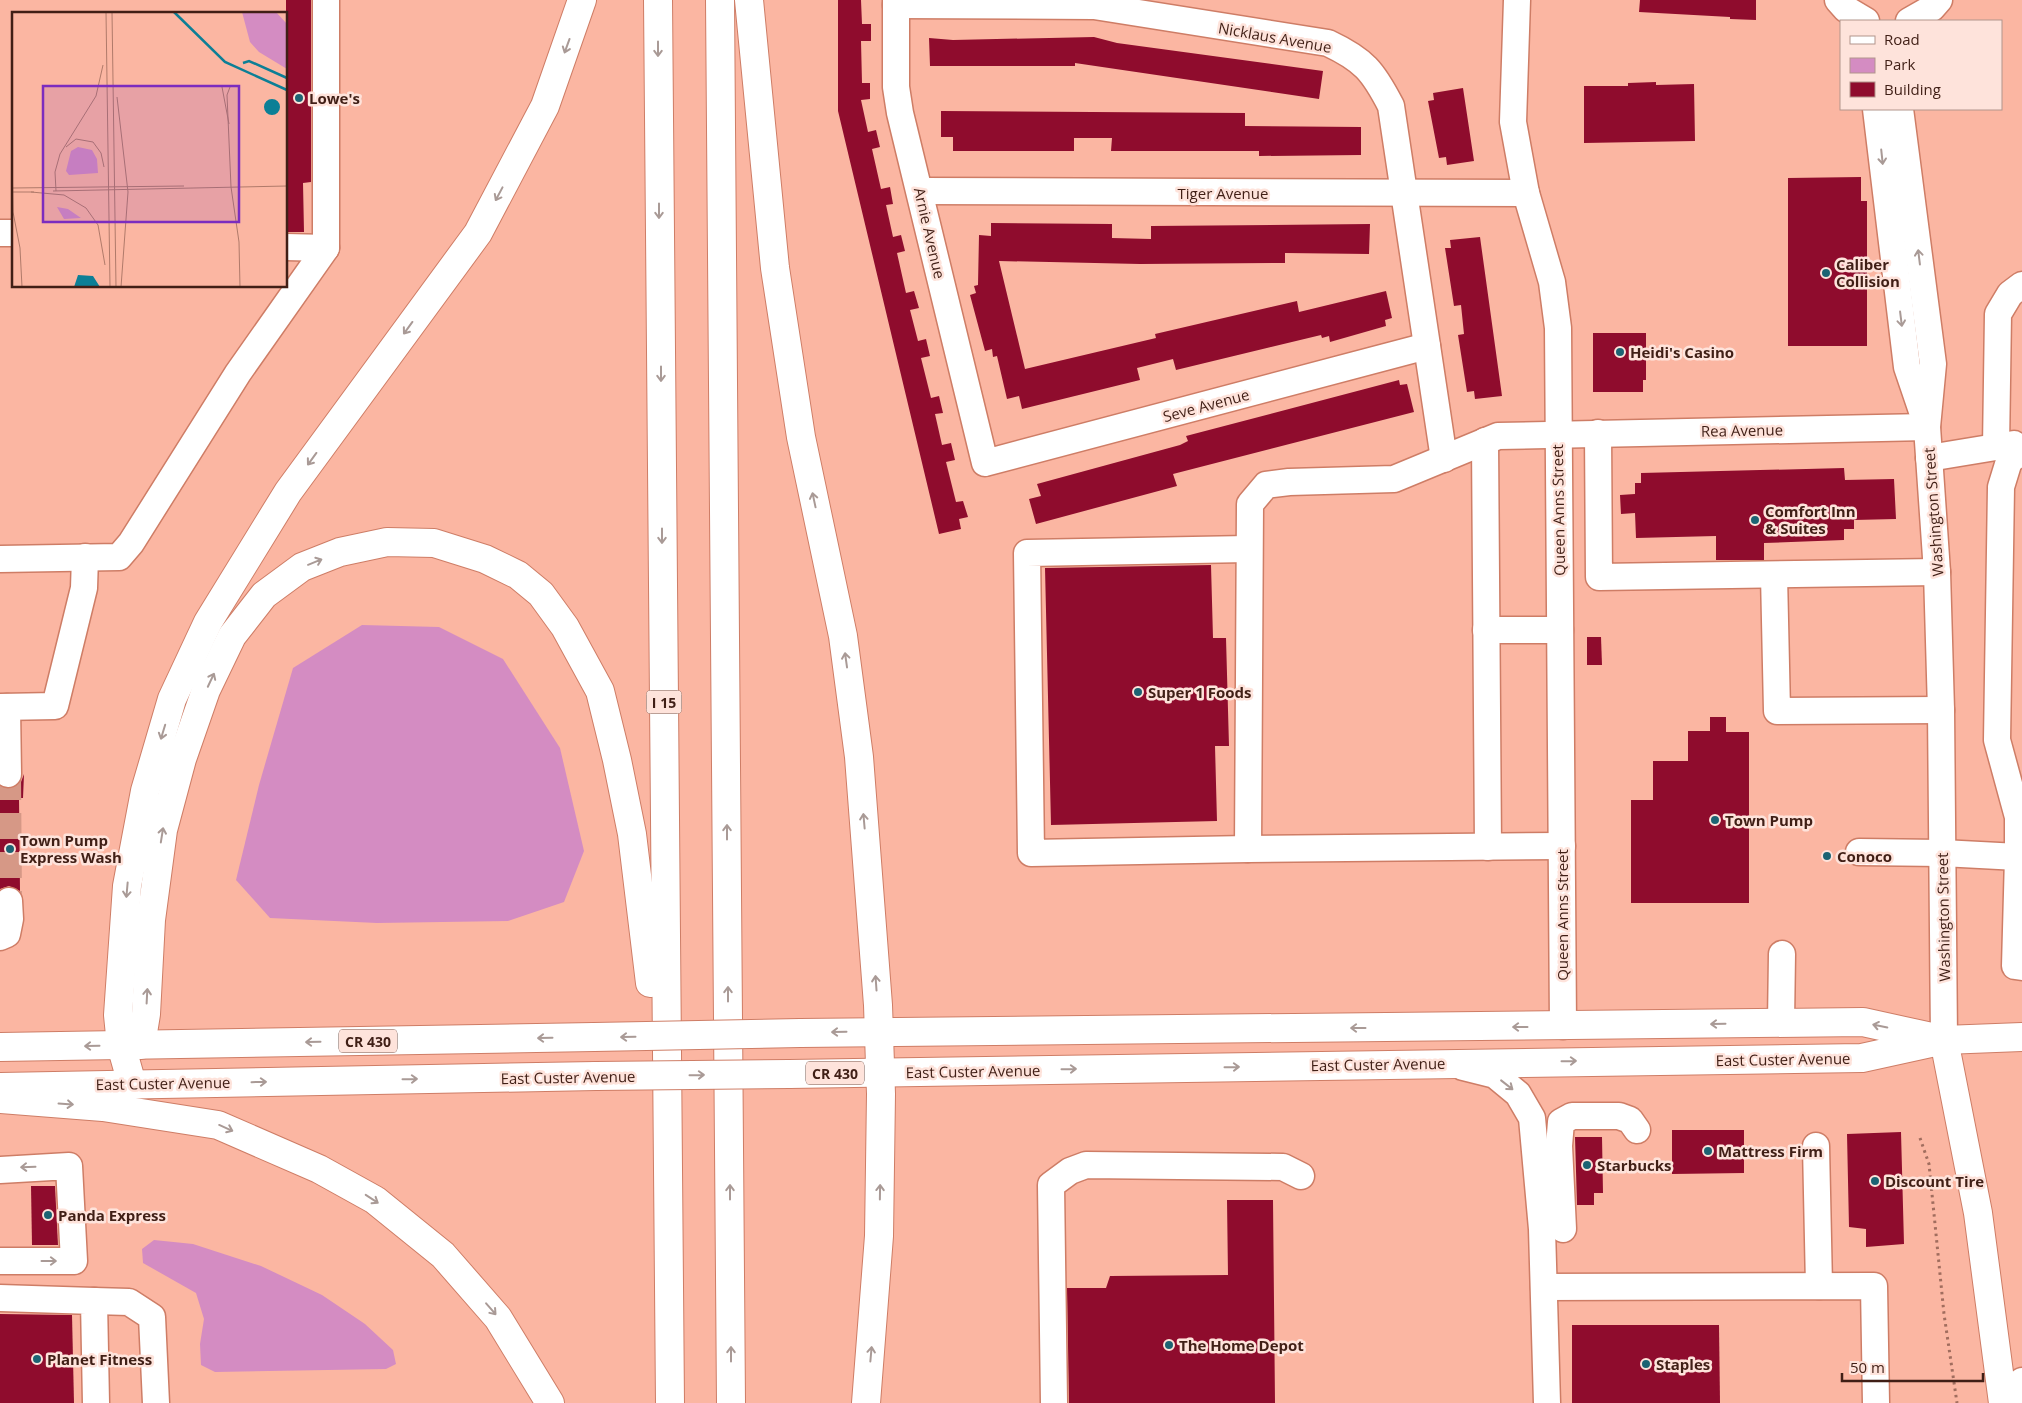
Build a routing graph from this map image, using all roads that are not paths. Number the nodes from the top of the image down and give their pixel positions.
1 (326, 0) edge
2 (582, 0) edge
3 (658, 0) edge
4 (720, 0) edge
5 (749, 0) edge
6 (1517, 0) edge
7 (896, 2) edge
8 (1930, 10) edge
9 (1911, 20) edge
10 (1876, 110) edge
11 (1900, 110) edge
12 (920, 191) junction
13 (1526, 193) junction
14 (1405, 194) junction
15 (288, 247) edge
16 (326, 248) junction
17 (2022, 285) edge
18 (1428, 346) junction
19 (1927, 427) junction
20 (1557, 433) junction
21 (1598, 433) junction
22 (1485, 441) junction
23 (2022, 442) edge
24 (1996, 447) junction
25 (2022, 450) edge
26 (1929, 458) junction
27 (1444, 459) junction
28 (985, 463) joint
29 (1248, 550) junction
30 (85, 557) junction
31 (0, 559) edge
32 (1937, 572) junction
33 (1774, 575) junction
34 (1486, 630) junction
35 (1560, 630) junction
36 (4, 707) edge
37 (1941, 710) junction
38 (8, 774) tunnel mouth
39 (1562, 846) junction
40 (1488, 847) junction
41 (1248, 849) junction
42 (1859, 852) dead end
43 (1942, 853) junction
44 (2018, 857) junction
45 (9, 901) tunnel mouth
46 (0, 937) edge
47 (1782, 954) dead end
48 (2022, 967) edge
49 (1781, 1023) junction
50 (1563, 1026) junction
51 (878, 1032) junction
52 (2022, 1037) edge
53 (1944, 1040) junction
54 (131, 1045) junction
55 (0, 1047) edge
56 (1445, 1063) junction
57 (880, 1073) junction
58 (132, 1084) junction
59 (0, 1086) edge
60 (0, 1099) edge
61 (1637, 1130) dead end
62 (1816, 1146) dead end
63 (0, 1170) edge
64 (1301, 1176) dead end
65 (668, 1190) junction
66 (1563, 1229) dead end
67 (0, 1261) edge
68 (1819, 1286) junction
69 (1544, 1287) junction
70 (0, 1298) edge
71 (94, 1301) junction
72 (2022, 1381) edge
73 (96, 1403) edge
74 (156, 1403) edge
75 (550, 1403) edge
76 (670, 1403) edge
77 (731, 1403) edge
78 (866, 1403) edge
79 (1054, 1403) edge
80 (1546, 1403) edge
81 (1876, 1403) edge
82 (2003, 1403) edge
83 (2013, 1403) edge

1 - 16 street
2 -> 54 main road
3 -> 65 main road, I 15
77 -> 4 main road
51 -> 5 main road
6 - 13 street, Queen Anns Street
7 - 12 street, Arnie Avenue
7 - 14 street, Nicklaus Avenue
8 - 9 street
10 -> 19 street, Washington Street
19 -> 11 street, Washington Street
12 - 14 street, Tiger Avenue
12 - 28 street, Arnie Avenue
13 - 14 street, Tiger Avenue
13 - 20 street, Queen Anns Street
14 - 18 street, Nicklaus Avenue
15 - 16 street
16 - 30 street
17 - 24 street
18 - 27 street, Nicklaus Avenue
18 - 28 street, Seve Avenue
19 - 21 street, Rea Avenue
19 - 26 street, Washington Street
20 - 21 street, Rea Avenue
20 - 22 street, Rea Avenue
20 - 35 street, Queen Anns Street
21 - 33 street
22 - 27 street, Rea Avenue
22 - 34 street
23 - 24 street
24 - 26 street
25 - 44 street
26 - 32 street, Washington Street
27 - 29 street, Rea Avenue
29 - 41 street, Rea Avenue
29 - 41 street
30 - 31 street
30 - 36 street
32 - 33 street
32 - 37 street, Washington Street
33 - 37 street
34 - 35 street
34 - 40 street
35 - 39 street, Queen Anns Street
36 - 38 street
37 - 43 street, Washington Street
39 - 40 street
39 - 50 street, Queen Anns Street
40 - 41 street
42 - 43 street
43 - 44 street
43 - 53 street, Washington Street
44 - 48 street
45 - 46 street
47 - 49 street
49 -> 50 main road, East Custer Avenue / CR 430
53 -> 49 main road, East Custer Avenue / CR 430
50 -> 51 main road, East Custer Avenue / CR 430
51 -> 54 main road, East Custer Avenue / CR 430, bridge
51 - 57 main road
52 - 53 main road, East Custer Avenue / CR 430
56 -> 53 main road, East Custer Avenue / CR 430
53 - 82 main road, Washington Street
54 -> 55 main road, East Custer Avenue / CR 430
54 - 58 main road
54 -> 65 main road
57 -> 56 main road, East Custer Avenue / CR 430
56 -> 69 street
58 -> 57 main road, East Custer Avenue / CR 430, bridge
78 -> 57 main road
58 - 59 main road, East Custer Avenue / CR 430
60 -> 75 main road
61 - 66 street
62 - 68 street
67 -> 63 street
64 - 79 street
65 - 76 main road, I 15
68 - 69 street
68 - 81 street
69 - 80 street
70 - 71 street
71 - 73 street
71 - 74 street
72 - 83 street

